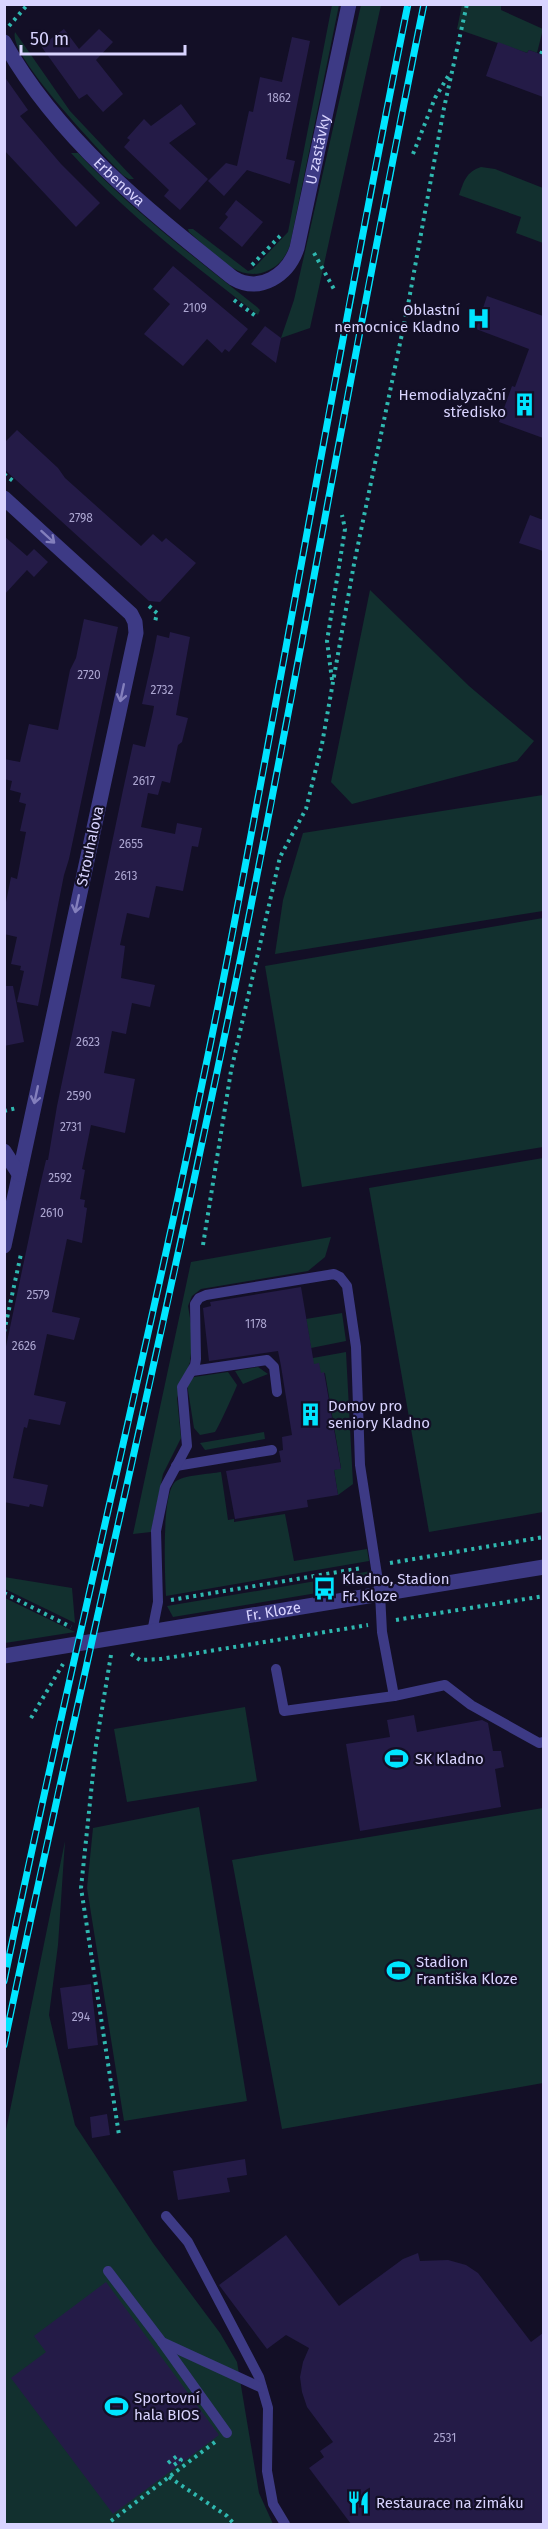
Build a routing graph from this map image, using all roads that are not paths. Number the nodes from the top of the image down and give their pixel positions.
1 (349, 4) edge
2 (4, 42) edge
3 (264, 282) joint
4 (4, 498) edge
5 (4, 1151) edge
6 (19, 1174) junction
7 (4, 1246) edge
8 (192, 1371) junction
9 (277, 1392) dead end
10 (272, 1450) dead end
11 (177, 1466) junction
12 (543, 1567) edge
13 (380, 1594) junction
14 (152, 1632) junction
15 (4, 1656) edge
16 (276, 1669) dead end
17 (393, 1696) junction
18 (543, 1742) edge
19 (166, 2216) dead end
20 (108, 2271) dead end
21 (162, 2342) junction
22 (262, 2388) junction
23 (227, 2433) road end
24 (285, 2524) edge

1 - 3 street, U zastávky
2 - 3 street, Erbenova
4 -> 6 street, Strouhalova
5 - 6 street
6 - 7 street, Strouhalova
8 - 9 lane
8 - 11 lane
8 - 13 lane
10 - 11 lane
11 - 14 lane
12 - 13 street, Fr. Kloze
13 - 14 street, Fr. Kloze
13 - 17 lane
14 - 15 street, Fr. Kloze
16 - 17 lane
17 - 18 lane
19 - 22 lane
20 - 21 lane
21 - 22 lane
21 - 23 lane
22 - 24 lane

